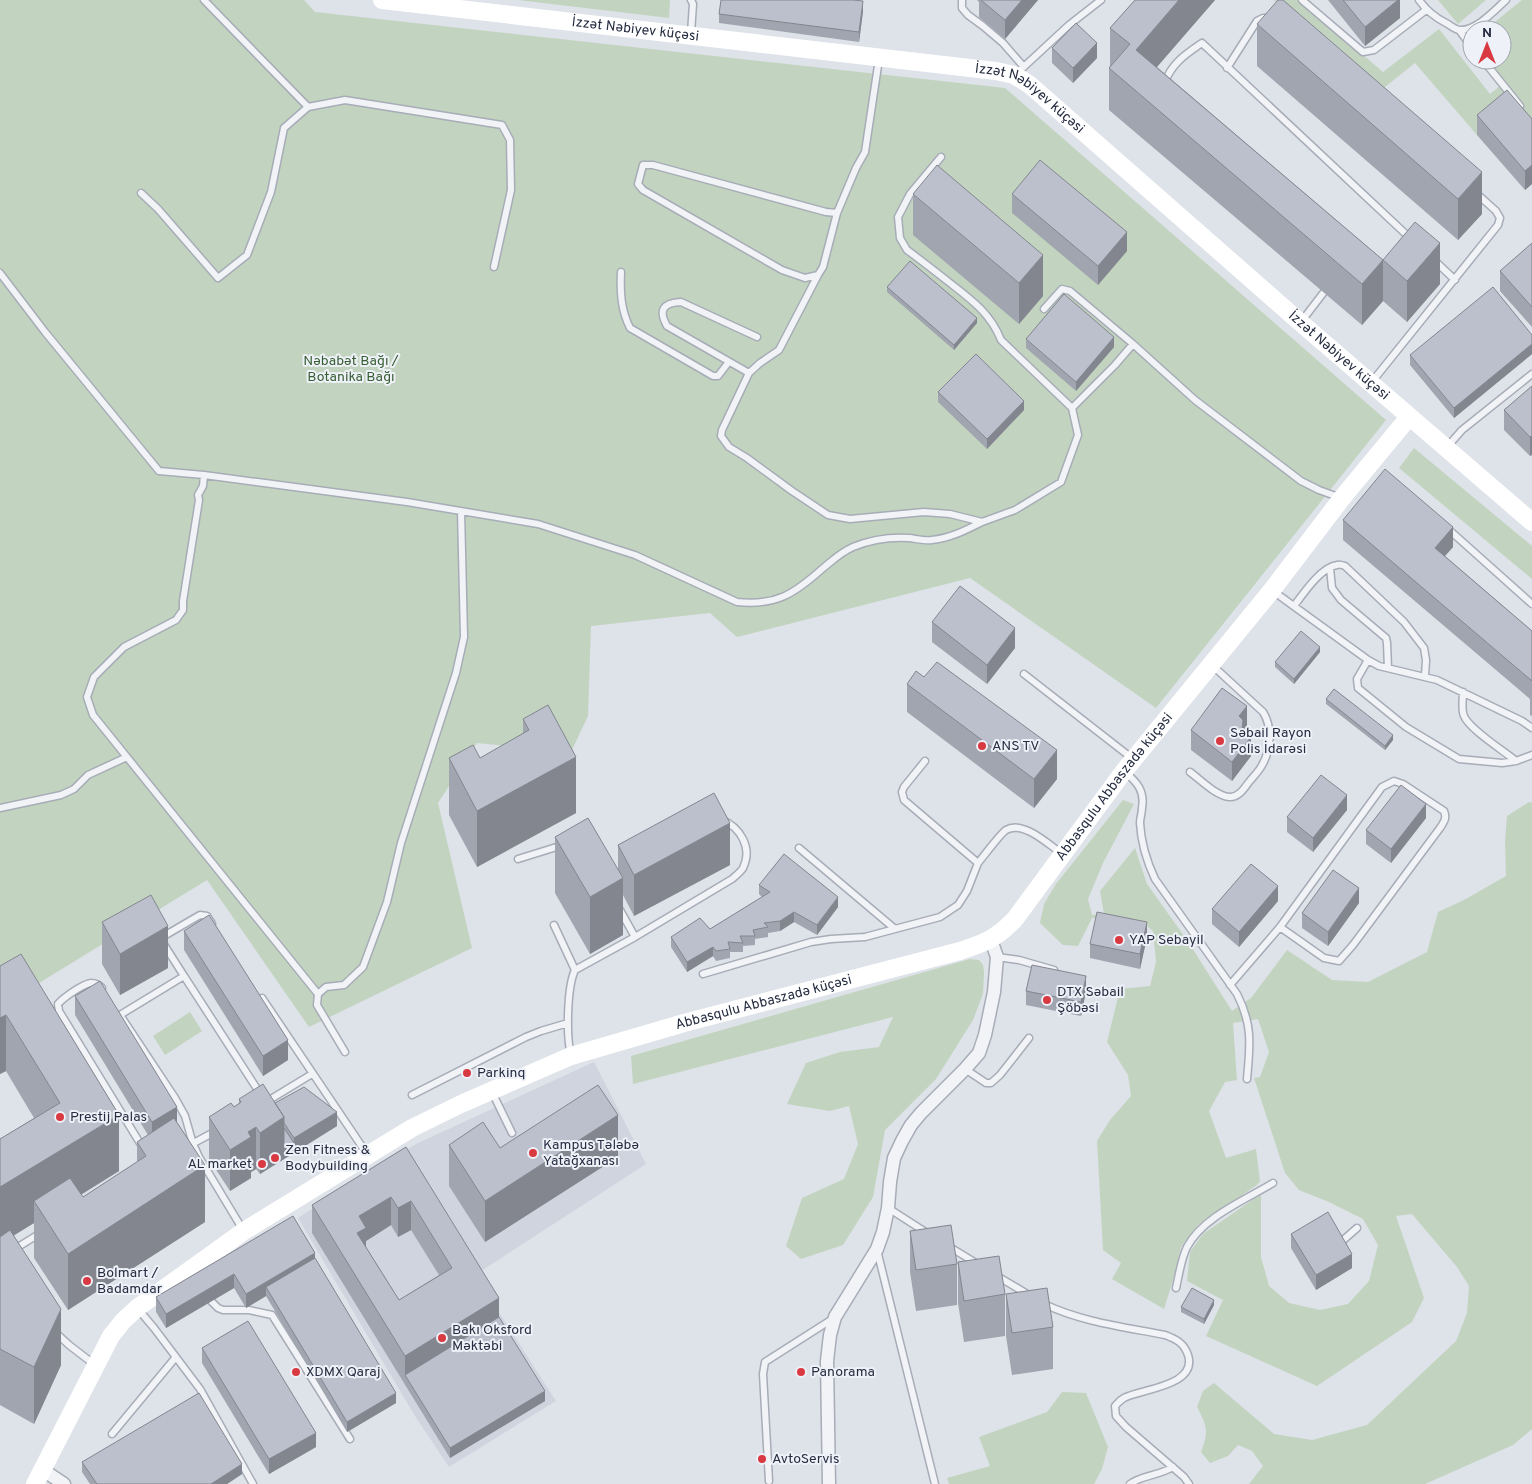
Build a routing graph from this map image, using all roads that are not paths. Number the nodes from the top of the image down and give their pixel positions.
1 (204, 0) edge
2 (382, 0) edge
3 (691, 0) edge
4 (962, 0) edge
5 (1101, 0) edge
6 (1302, 0) edge
7 (1419, 0) edge
8 (1506, 0) edge
9 (1426, 10) junction
10 (1274, 19) edge
11 (1459, 30) junction
12 (1462, 34) edge
13 (691, 36) junction
14 (879, 58) junction
15 (1227, 68) junction
16 (1491, 70) edge
17 (1019, 71) junction
18 (1166, 90) edge
19 (308, 106) junction
20 (1526, 113) edge
21 (941, 158) dead end
22 (1467, 185) edge
23 (140, 193) dead end
24 (838, 213) junction
25 (1417, 244) edge
26 (1429, 256) edge
27 (494, 267) dead end
28 (621, 272) dead end
29 (0, 273) edge
30 (818, 275) junction
31 (1455, 280) junction
32 (1324, 292) dead end
33 (1044, 309) dead end
34 (1301, 324) junction
35 (757, 337) dead end
36 (1133, 344) junction
37 (728, 362) junction
38 (749, 374) junction
39 (1532, 374) edge
40 (1370, 384) junction
41 (1072, 408) junction
42 (1409, 417) junction
43 (1446, 448) junction
44 (204, 475) junction
45 (1342, 498) junction
46 (461, 511) junction
47 (1440, 521) edge
48 (982, 522) junction
49 (1532, 522) edge
50 (1330, 568) junction
51 (1272, 590) junction
52 (1532, 604) edge
53 (1294, 606) junction
54 (1368, 660) junction
55 (1212, 665) junction
56 (1388, 668) junction
57 (1024, 674) dead end
58 (1425, 676) junction
59 (1463, 692) junction
60 (1532, 728) edge
61 (1532, 755) edge
62 (127, 757) junction
63 (924, 761) dead end
64 (1516, 761) junction
65 (1128, 765) junction
66 (1190, 772) dead end
67 (0, 808) edge
68 (712, 820) edge
69 (569, 844) edge
70 (799, 848) dead end
71 (1062, 854) junction
72 (518, 859) dead end
73 (978, 863) junction
74 (616, 904) edge
75 (554, 925) dead end
76 (1280, 927) junction
77 (895, 929) junction
78 (218, 933) edge
79 (635, 937) junction
80 (991, 940) junction
81 (997, 957) junction
82 (575, 970) junction
83 (704, 974) dead end
84 (1064, 974) edge
85 (184, 976) junction
86 (1230, 984) junction
87 (257, 991) edge
88 (105, 993) edge
89 (318, 994) junction
90 (115, 1008) edge
91 (120, 1015) junction
92 (568, 1023) junction
93 (1028, 1038) dead end
94 (345, 1052) dead end
95 (571, 1056) junction
96 (965, 1069) junction
97 (312, 1074) junction
98 (1247, 1079) dead end
99 (492, 1090) junction
100 (412, 1095) dead end
101 (266, 1102) junction
102 (258, 1107) edge
103 (225, 1125) edge
104 (512, 1133) dead end
105 (193, 1144) junction
106 (185, 1148) edge
107 (368, 1155) junction
108 (149, 1158) edge
109 (1273, 1183) dead end
110 (888, 1208) junction
111 (1356, 1228) dead end
112 (46, 1230) edge
113 (244, 1231) junction
114 (936, 1238) edge
115 (1341, 1242) edge
116 (944, 1243) edge
117 (877, 1249) junction
118 (3, 1255) edge
119 (11, 1263) edge
120 (984, 1268) edge
121 (993, 1273) edge
122 (198, 1287) edge
123 (1176, 1288) dead end
124 (137, 1308) junction
125 (835, 1317) junction
126 (53, 1327) edge
127 (176, 1357) junction
128 (96, 1366) junction
129 (112, 1434) dead end
130 (350, 1439) dead end
131 (1173, 1467) junction
132 (39, 1477) edge
133 (769, 1481) dead end
134 (64, 1484) edge
135 (253, 1484) edge
136 (829, 1484) edge
137 (935, 1484) edge
138 (1130, 1484) edge
139 (1189, 1484) edge

1 - 19 lane
2 - 13 street, İzzət Nəbiyev küçəsi
3 - 13 lane
4 - 17 lane
5 - 17 lane
6 - 9 lane
7 - 9 lane
8 - 11 lane
9 - 11 lane
10 - 15 lane
11 - 12 lane
13 - 14 street, İzzət Nəbiyev küçəsi
14 - 17 street, İzzət Nəbiyev küçəsi
14 - 24 lane
15 - 18 lane
15 - 25 lane
16 - 20 lane
17 - 34 street, İzzət Nəbiyev küçəsi
19 - 23 lane
19 - 27 lane
21 - 41 lane
22 - 31 lane
24 - 30 lane
24 - 30 lane
26 - 31 lane
28 - 37 lane
29 - 44 lane
30 - 38 lane
31 - 40 lane
32 - 34 lane
33 - 36 lane
34 - 40 street, İzzət Nəbiyev küçəsi
35 - 37 lane
36 - 41 lane
36 - 45 lane
37 - 38 lane
38 - 48 lane
39 - 43 lane
40 - 42 street, İzzət Nəbiyev küçəsi
41 - 48 lane
42 - 43 street, İzzət Nəbiyev küçəsi
42 - 45 street, Abbasqulu Abbaszadə küçəsi
43 - 49 street, İzzət Nəbiyev küçəsi
44 - 46 lane
44 - 62 lane
45 - 51 street, Abbasqulu Abbaszadə küçəsi
46 - 48 lane
46 - 89 lane
47 - 52 lane
50 - 53 lane
50 - 56 lane
50 - 58 lane
51 - 53 lane
51 - 55 street, Abbasqulu Abbaszadə küçəsi
53 - 54 lane
54 - 56 lane
54 - 64 lane
55 - 65 street, Abbasqulu Abbaszadə küçəsi
55 - 66 lane
56 - 58 lane
57 - 65 lane
58 - 59 lane
59 - 60 lane
59 - 64 lane
61 - 64 lane
62 - 67 lane
62 - 89 lane
63 - 73 lane
65 - 71 street, Abbasqulu Abbaszadə küçəsi
65 - 86 lane
68 - 79 lane
69 - 72 lane
70 - 77 lane
71 - 73 lane
71 - 80 street, Abbasqulu Abbaszadə küçəsi
73 - 77 lane
74 - 79 lane
75 - 82 lane
76 - 76 lane
76 - 86 lane
77 - 83 lane
78 - 85 lane
79 - 82 lane
80 - 81 street
80 - 95 street, Abbasqulu Abbaszadə küçəsi
81 - 84 lane
81 - 96 street
82 - 92 lane
85 - 91 lane
85 - 101 lane
86 - 98 lane
87 - 97 lane
88 - 108 lane
89 - 94 lane
90 - 91 lane
91 - 105 lane
92 - 95 lane
92 - 100 lane
93 - 96 lane
95 - 99 street, Abbasqulu Abbaszadə küçəsi
96 - 110 street
97 - 101 lane
97 - 107 lane
99 - 104 lane
99 - 107 street, Abbasqulu Abbaszadə küçəsi
101 - 102 lane
103 - 105 lane
105 - 106 lane
105 - 113 lane
107 - 113 street, Abbasqulu Abbaszadə küçəsi
109 - 123 lane
110 - 114 lane
110 - 117 street
111 - 115 lane
112 - 118 lane
113 - 124 street, Abbasqulu Abbaszadə küçəsi
116 - 120 lane
117 - 125 street
117 - 137 lane
118 - 119 lane
121 - 131 lane
122 - 130 lane
124 - 127 lane
124 - 128 street, Abbasqulu Abbaszadə küçəsi
125 - 133 lane
125 - 136 street
126 - 128 lane
127 - 129 lane
127 - 135 lane
128 - 132 street, Abbasqulu Abbaszadə küçəsi
131 - 138 lane
131 - 139 lane
132 - 134 street

